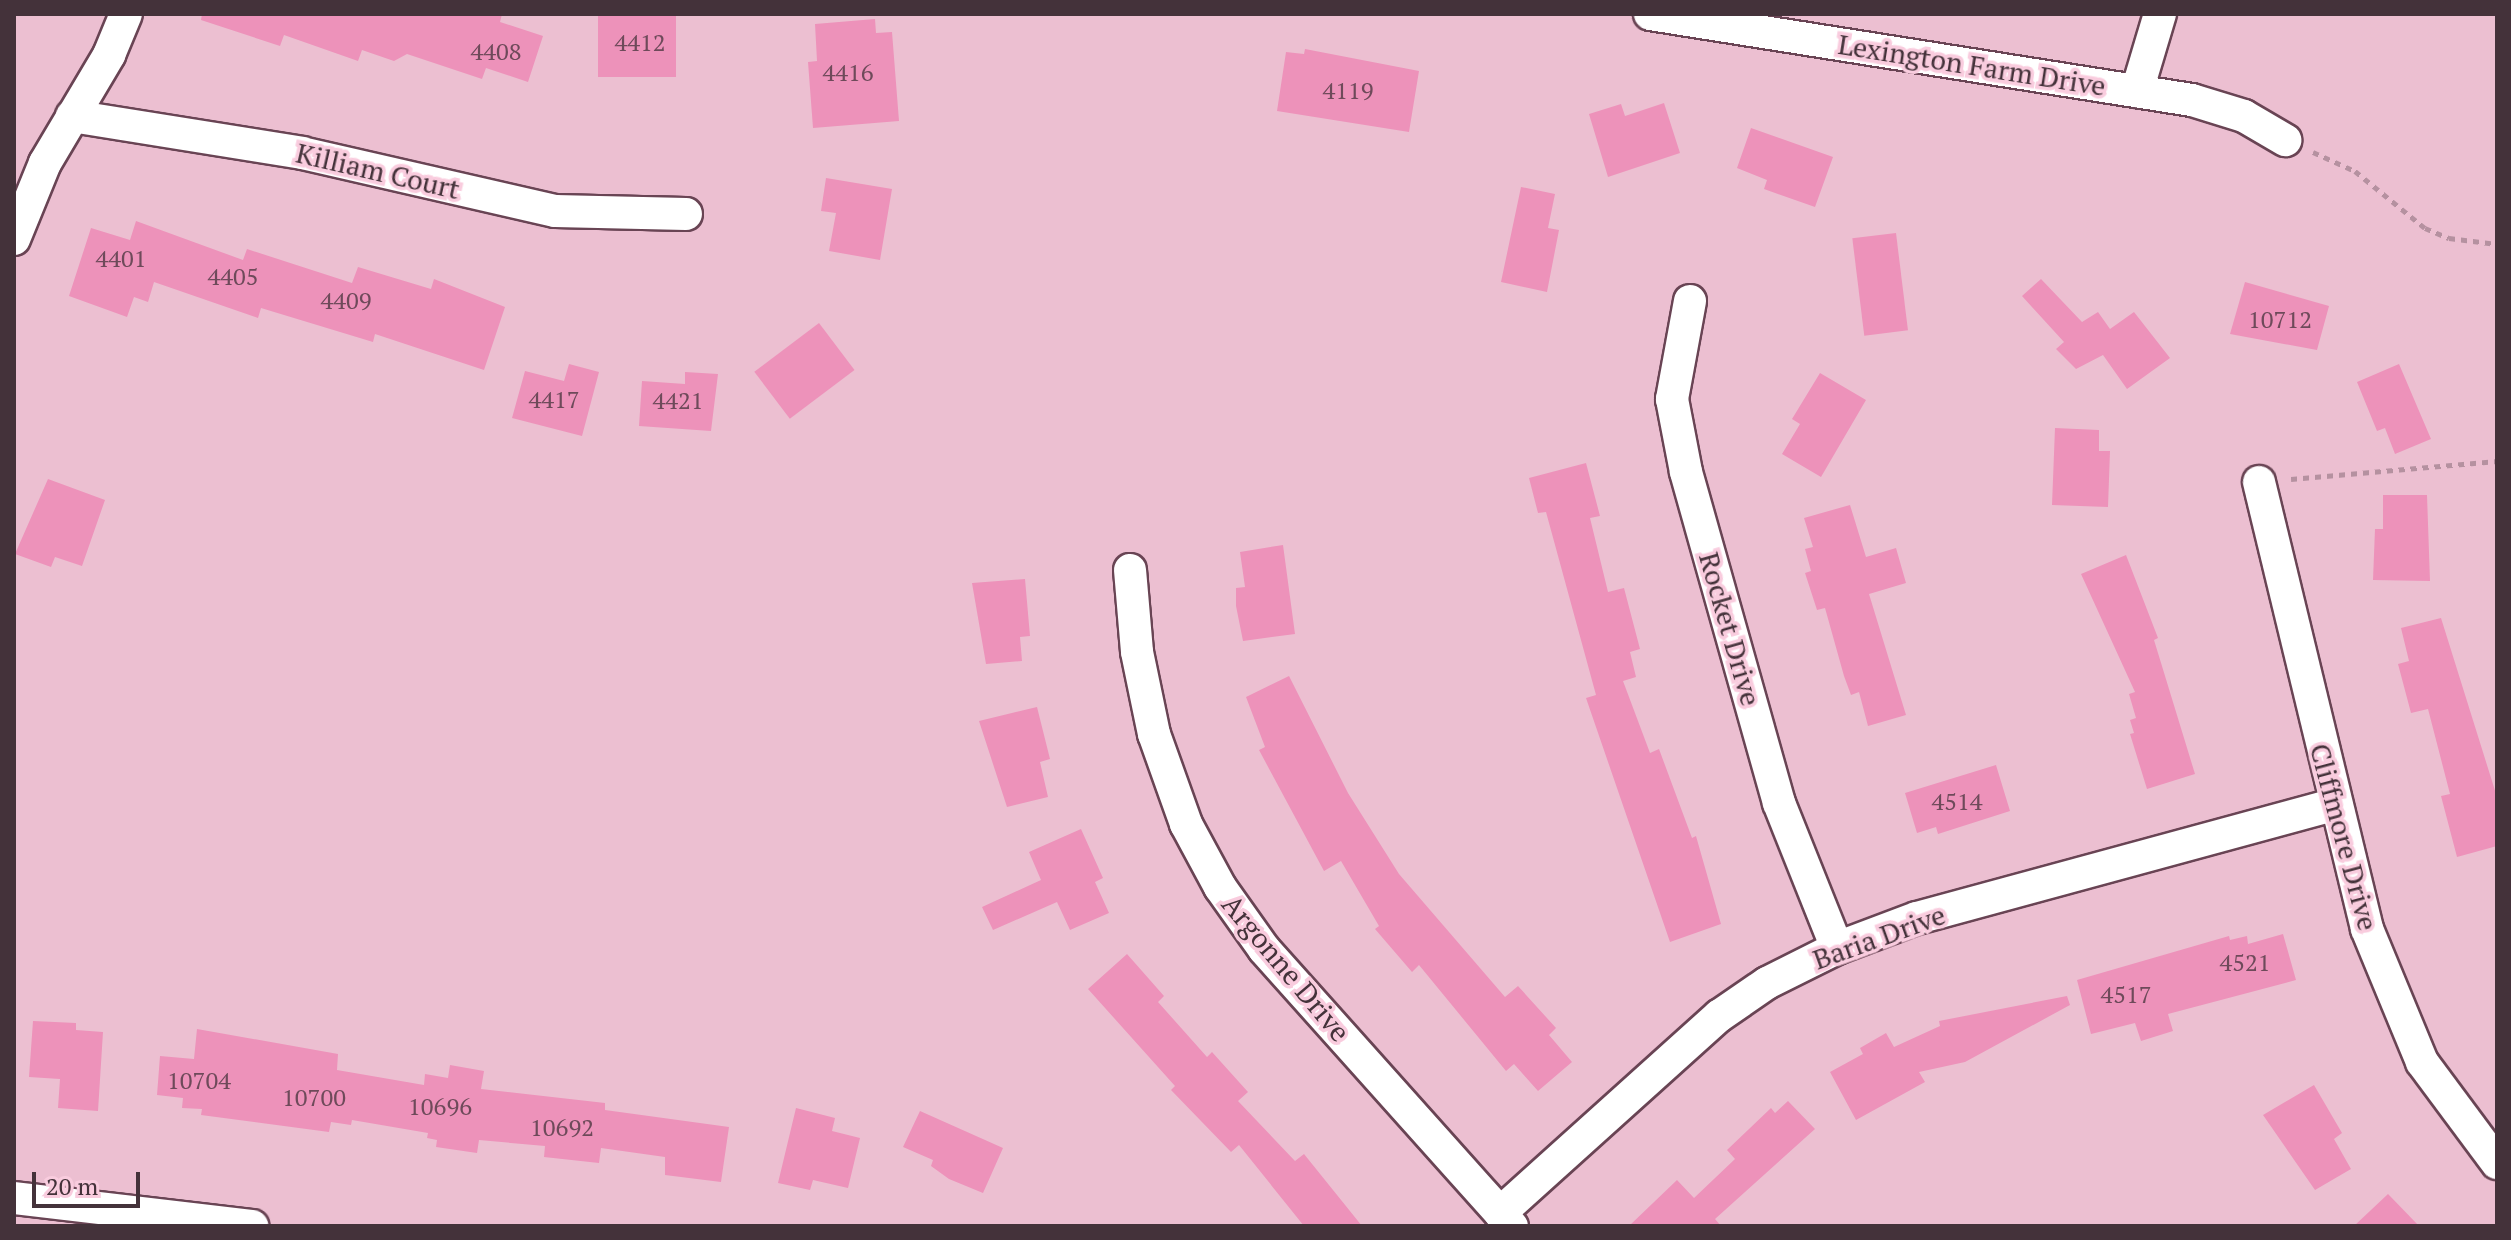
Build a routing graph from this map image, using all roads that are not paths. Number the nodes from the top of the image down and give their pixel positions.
1 (126, 14) edge
2 (2160, 14) edge
3 (1667, 15) edge
4 (2137, 91) junction
5 (72, 116) junction
6 (2285, 140) road end
7 (686, 214) dead end
8 (14, 239) edge
9 (1690, 301) dead end
10 (2259, 482) road end
11 (1130, 570) dead end
12 (2334, 805) junction
13 (1837, 948) junction
14 (2497, 1163) edge
15 (33, 1209) edge
16 (1506, 1220) edge
17 (252, 1226) edge

1 - 5 street
2 - 4 street
3 - 4 street, Lexington Farm Drive
4 - 6 street, Lexington Farm Drive
5 - 7 street, Killiam Court
5 - 8 street
9 - 13 street, Rocket Drive
10 - 12 street, Cliffmore Drive
11 - 16 street, Argonne Drive
12 - 13 street, Baria Drive
12 - 14 street, Cliffmore Drive
13 - 16 street, Baria Drive
15 - 17 street

